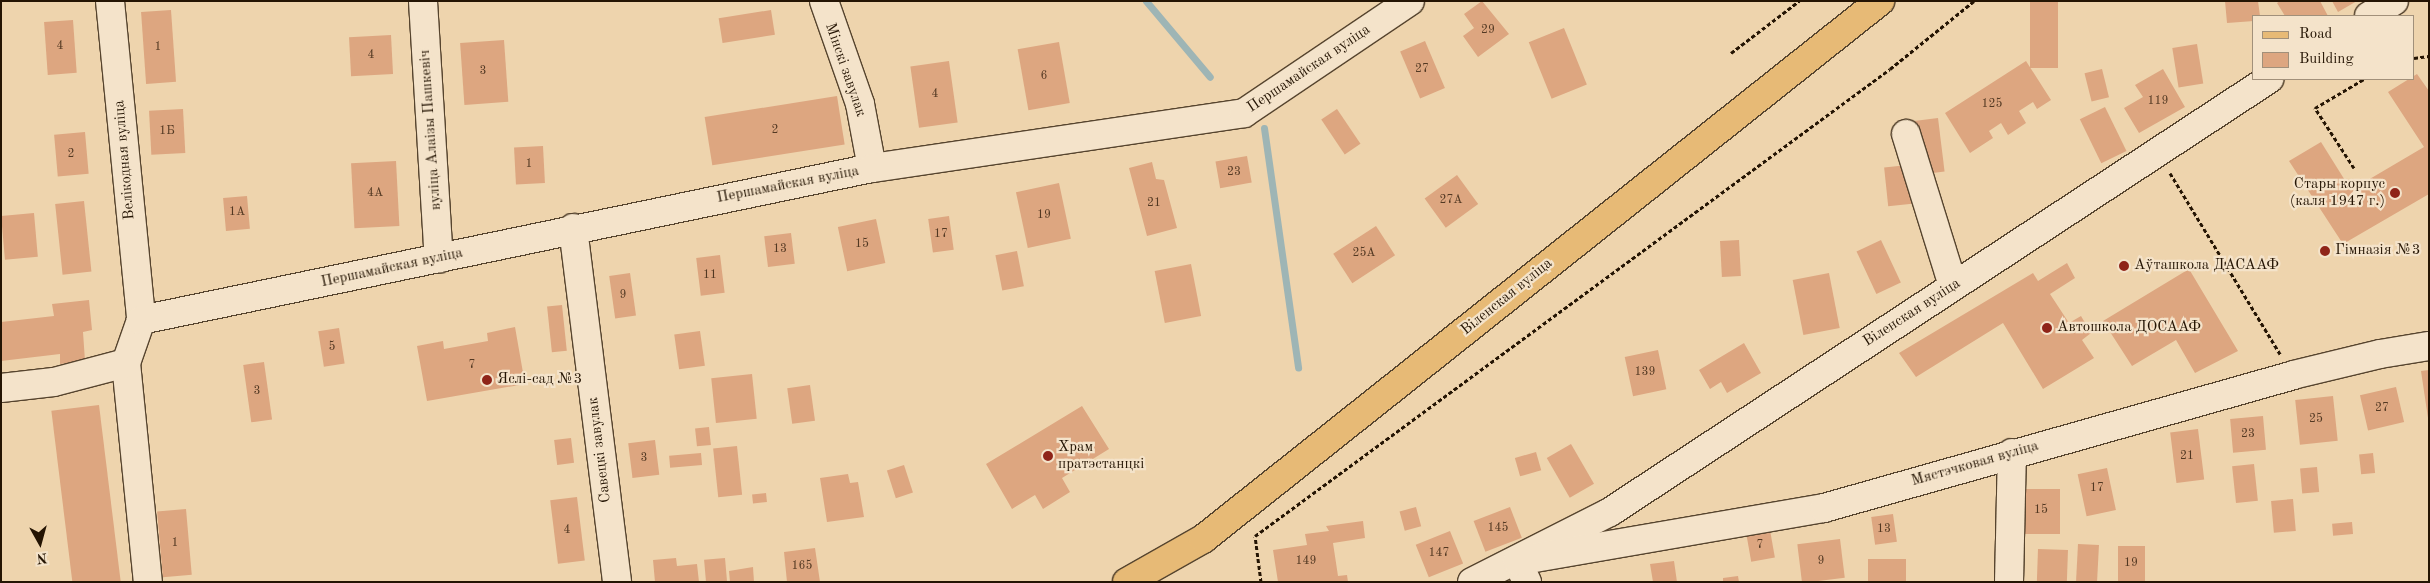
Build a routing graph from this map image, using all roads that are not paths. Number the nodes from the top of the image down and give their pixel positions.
1 (110, 1) edge
2 (423, 1) edge
3 (824, 1) edge
4 (1410, 1) edge
5 (1880, 1) edge
6 (2394, 1) edge
7 (2371, 15) edge
8 (2267, 80) edge
9 (1906, 134) dead end
10 (872, 168) junction
11 (573, 228) junction
12 (439, 259) junction
13 (1953, 286) junction
14 (141, 320) junction
15 (2429, 346) edge
16 (126, 362) junction
17 (1, 388) edge
18 (2012, 453) junction
19 (1610, 512) junction
20 (1623, 545) junction
21 (1522, 571) edge
22 (148, 582) edge
23 (617, 582) edge
24 (1127, 582) edge
25 (1472, 582) edge
26 (2009, 582) edge

1 - 14 street, Велікодная вуліца
2 - 12 street, вуліца Алаізы Пашкевіч
3 - 10 street, Мінскі завулак
4 - 10 street, Першамайская вуліца
5 - 24 main road, Віленская вуліца
6 - 7 street
8 - 13 street, Віленская вуліца
9 - 13 street
10 - 11 street, Першамайская вуліца
11 - 12 street, Першамайская вуліца
11 - 23 street, Савецкі завулак
12 - 14 street, Першамайская вуліца
13 - 19 street, Віленская вуліца
14 - 16 street
15 - 18 street, Мястэчковая вуліца
16 - 17 street
16 - 22 street
18 - 20 street, Мястэчковая вуліца
18 - 26 street
19 - 20 street
19 - 21 street, Віленская вуліца
20 - 21 street, Мястэчковая вуліца
21 - 25 street, Віленская вуліца

